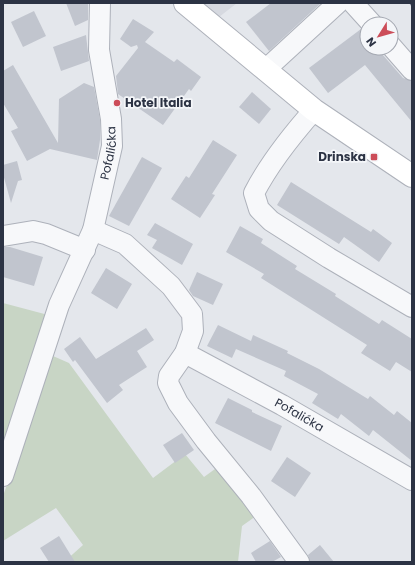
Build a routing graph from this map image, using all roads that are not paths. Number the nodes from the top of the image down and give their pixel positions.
1 (100, 3) edge
2 (185, 3) edge
3 (338, 3) edge
4 (353, 3) edge
5 (365, 16) edge
6 (399, 55) edge
7 (265, 70) junction
8 (412, 70) edge
9 (314, 110) junction
10 (412, 176) edge
11 (93, 230) junction
12 (3, 236) edge
13 (85, 250) junction
14 (412, 307) edge
15 (185, 353) junction
16 (3, 476) edge
17 (412, 480) edge
18 (299, 562) edge

1 - 11 street, Pofalićka
2 - 7 main road
3 - 7 street
4 - 5 street
6 - 8 street
7 - 9 main road
9 - 10 main road
9 - 14 street
11 - 13 street, Pofalićka
11 - 15 street
12 - 13 street
13 - 16 street, Pofalićka
15 - 17 street, Pofalićka
15 - 18 street

